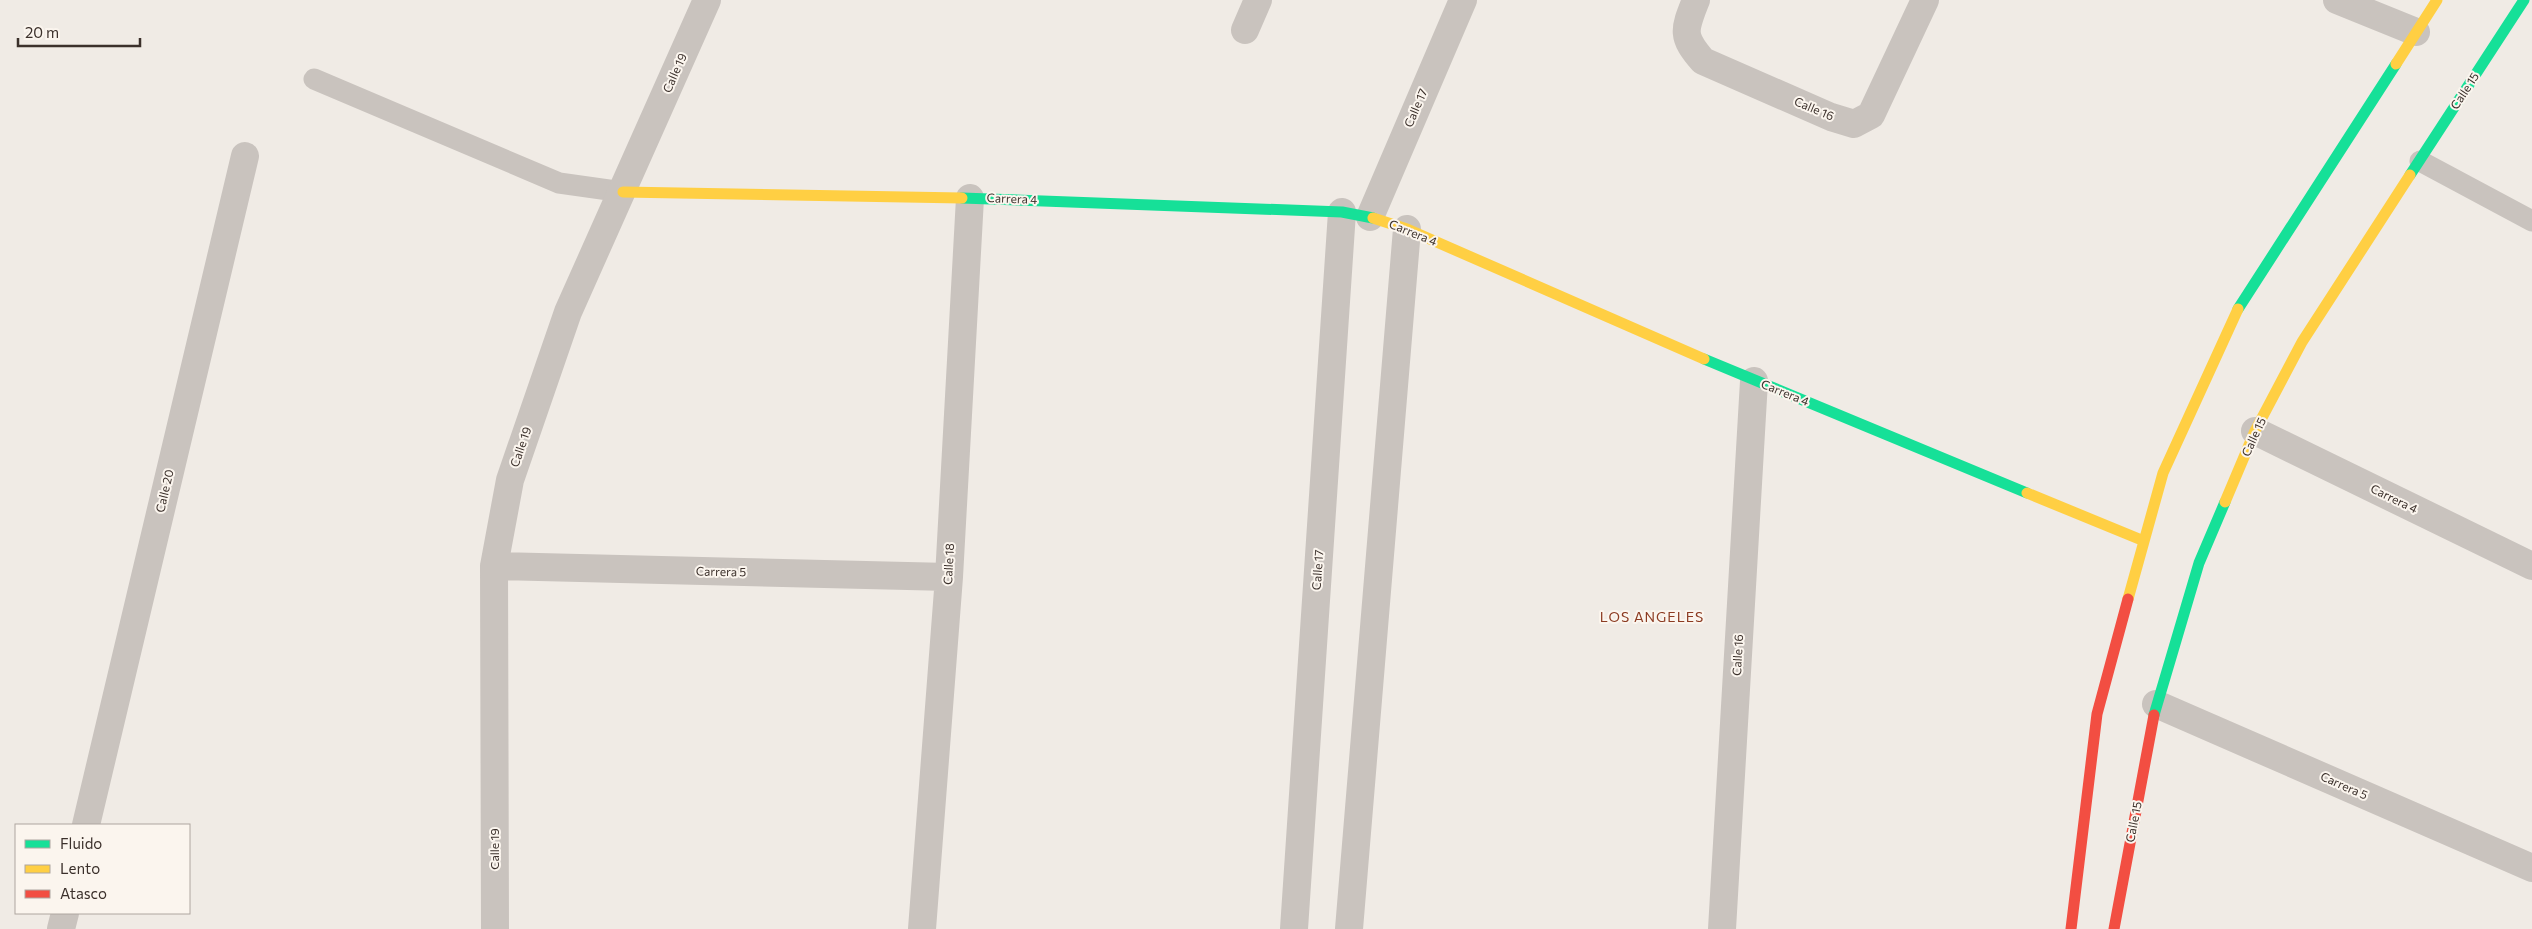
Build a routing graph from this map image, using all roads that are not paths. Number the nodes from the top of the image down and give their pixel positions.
1 (707, 0) edge
2 (1258, 0) edge
3 (1463, 0) edge
4 (1696, 0) edge
5 (1925, 0) edge
6 (2337, 0) edge
7 (2437, 0) edge
8 (2524, 0) edge
9 (1245, 30) dead end
10 (2416, 32) junction
11 (314, 79) dead end
12 (245, 156) dead end
13 (2420, 161) junction
14 (623, 192) junction
15 (970, 198) junction
16 (1342, 212) junction
17 (1370, 217) junction
18 (2532, 221) edge
19 (1407, 229) junction
20 (1754, 381) junction
21 (2255, 431) junction
22 (2144, 541) junction
23 (494, 566) junction
24 (2532, 566) edge
25 (948, 577) junction
26 (2156, 704) junction
27 (86, 824) edge
28 (2532, 868) edge
29 (65, 914) edge
30 (61, 929) edge
31 (495, 929) edge
32 (922, 929) edge
33 (1294, 929) edge
34 (1349, 929) edge
35 (1722, 929) edge
36 (2071, 929) edge
37 (2114, 929) edge

1 - 14 street, Calle 19
2 - 9 street
3 - 17 street, Calle 17
4 - 5 street, Calle 16
6 - 10 street
7 - 10 street
8 - 13 street, Calle 15
10 - 22 street
11 - 14 lane
12 - 27 street, Calle 20
13 - 18 lane
13 - 21 street, Calle 15
14 - 15 street, Carrera 4
14 - 23 street, Calle 19
15 - 16 street, Carrera 4
15 - 25 street, Calle 18
16 - 17 street, Carrera 4
16 - 33 street, Calle 17
17 - 19 street, Carrera 4
19 - 20 street, Carrera 4
19 - 34 street
20 - 22 street, Carrera 4
20 - 35 street, Calle 16
21 - 24 street, Carrera 4
21 - 26 street, Calle 15
22 - 36 street
23 - 25 street, Carrera 5
23 - 31 street, Calle 19
25 - 32 street, Calle 18
26 - 28 street, Carrera 5
26 - 37 street, Calle 15
29 - 30 street

